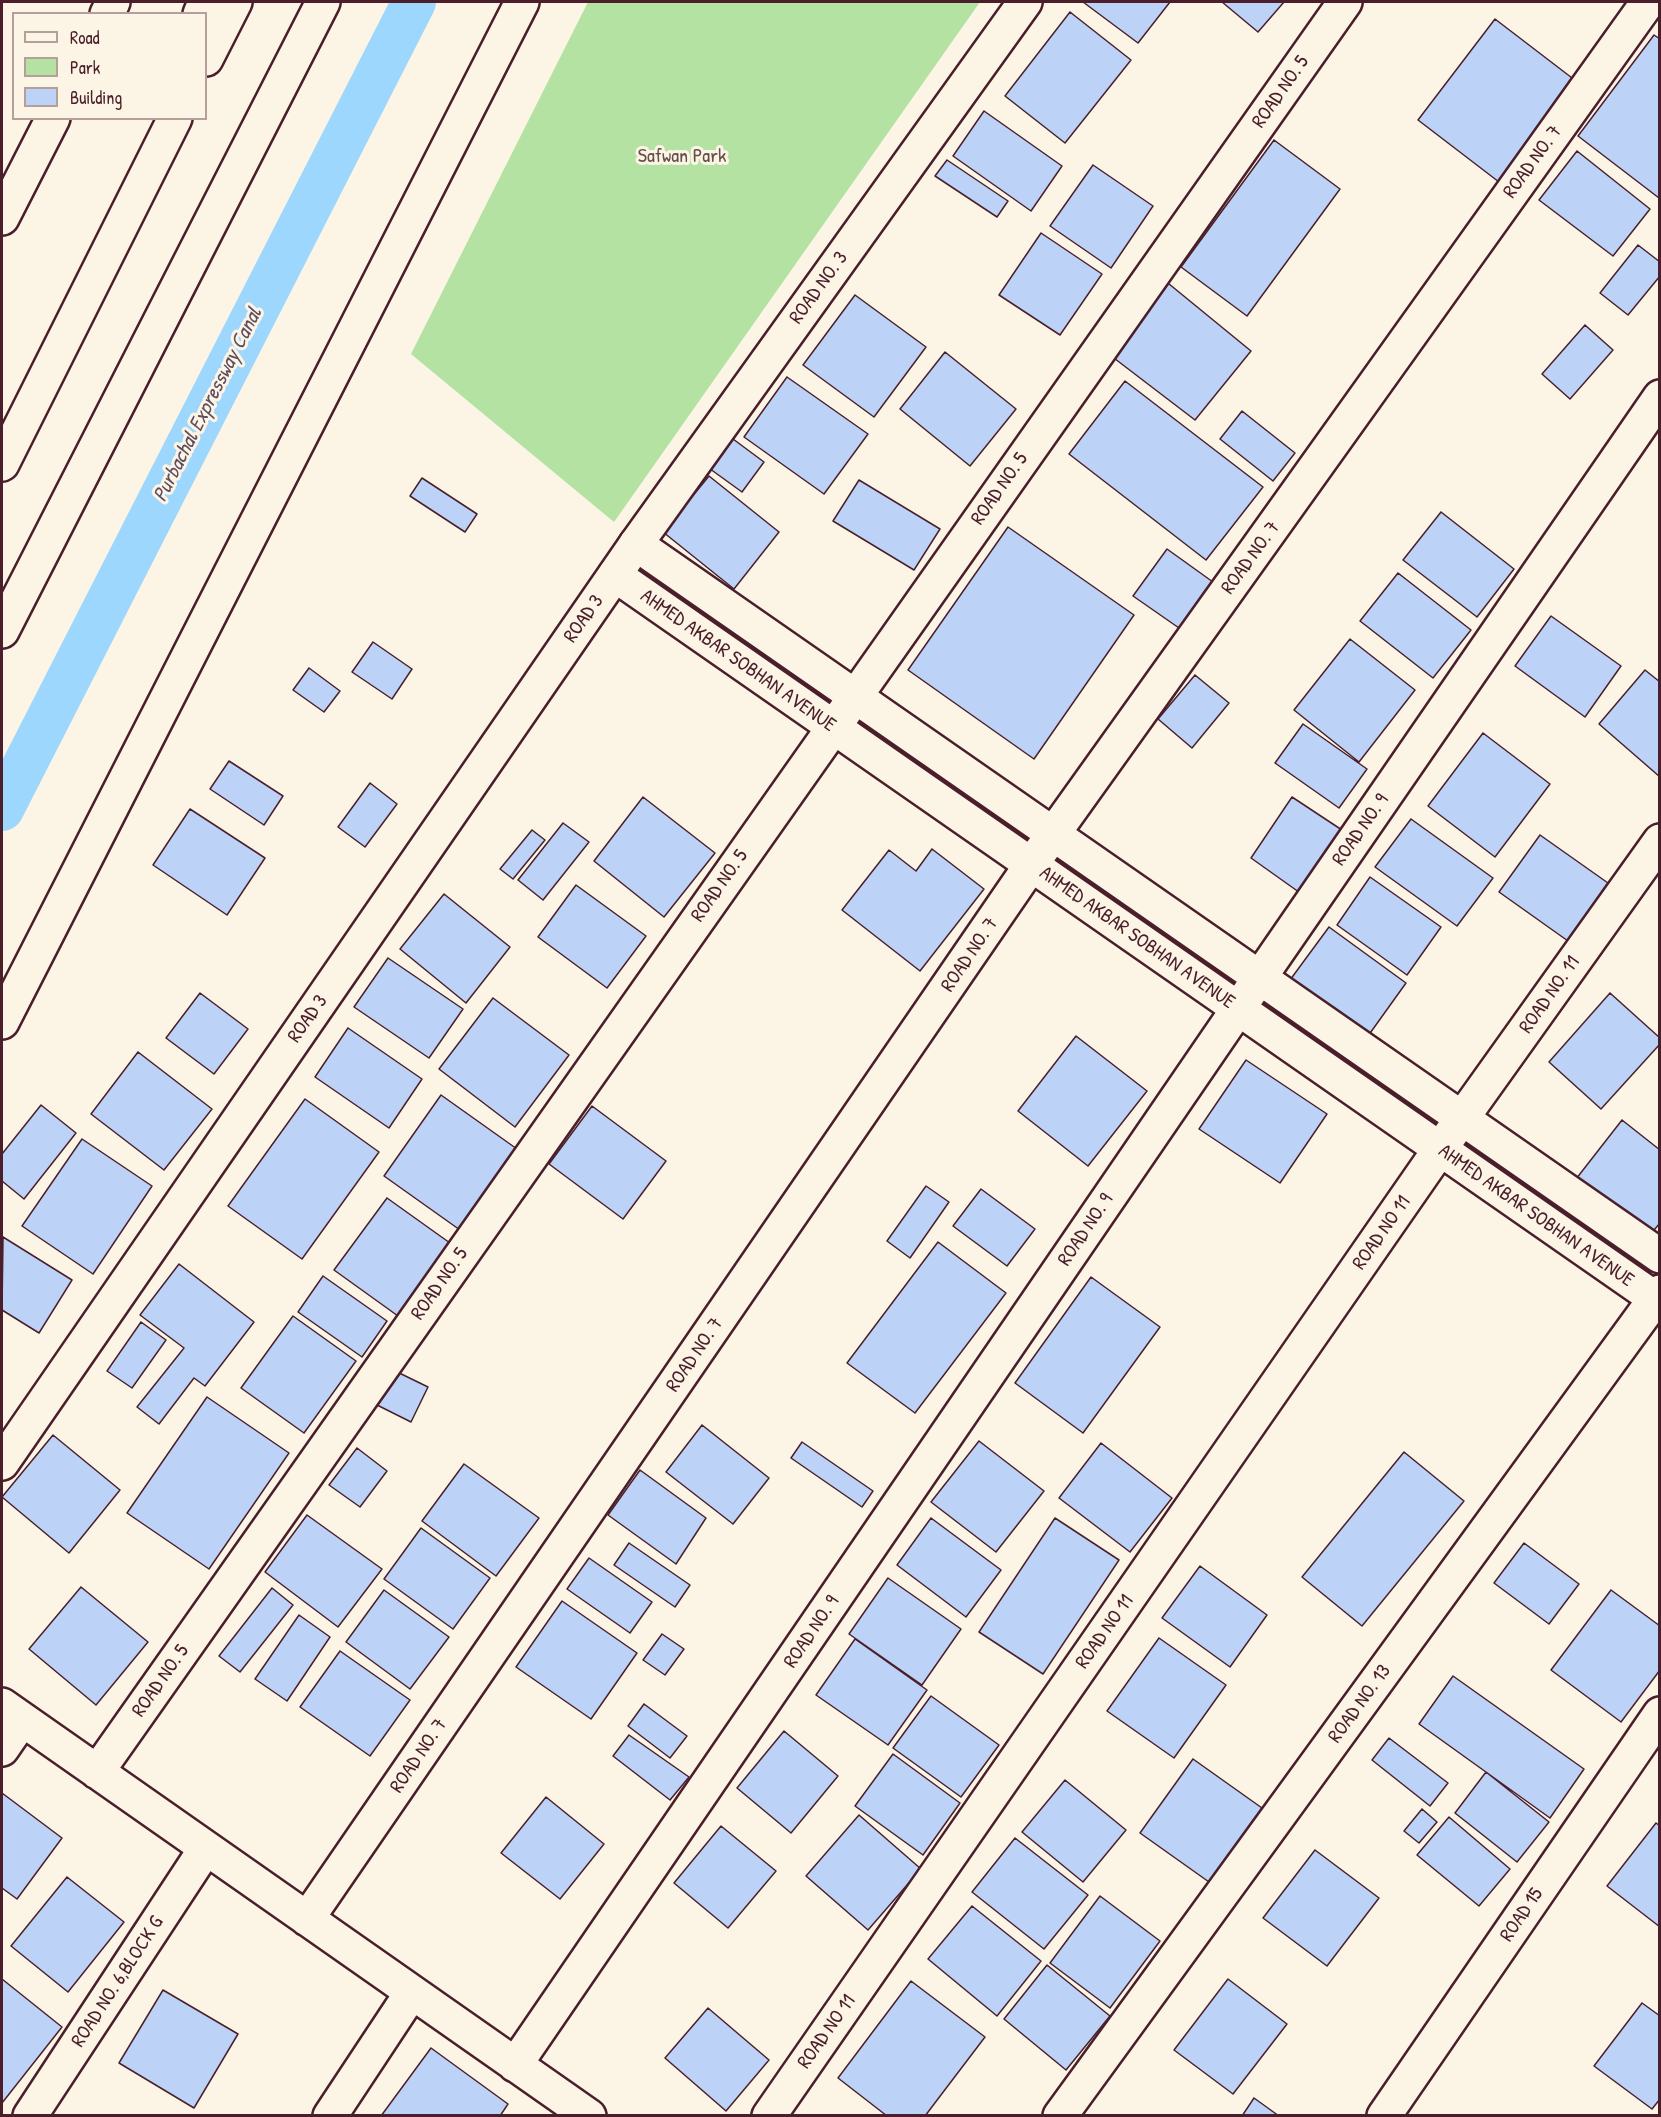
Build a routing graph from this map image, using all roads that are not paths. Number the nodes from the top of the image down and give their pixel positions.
1 (235, 2) edge
2 (323, 2) edge
3 (522, 2) edge
4 (1025, 2) edge
5 (1345, 2) edge
6 (1648, 2) edge
7 (207, 57) edge
8 (52, 120) edge
9 (174, 120) edge
10 (2, 218) edge
11 (1659, 397) edge
12 (2, 464) edge
13 (636, 544) junction
14 (615, 575) junction
15 (2, 630) edge
16 (854, 696) junction
17 (832, 727) junction
18 (1054, 834) junction
19 (1659, 841) edge
20 (1031, 865) junction
21 (1260, 977) junction
22 (1238, 1009) junction
23 (2, 1022) edge
24 (1462, 1118) junction
25 (1440, 1149) junction
26 (1659, 1256) edge
27 (1658, 1297) edge
28 (2, 1463) edge
29 (12, 1713) edge
30 (1659, 1714) edge
31 (2, 1749) edge
32 (97, 1772) junction
33 (206, 1848) junction
34 (307, 1919) junction
35 (412, 1992) junction
36 (515, 2065) junction
37 (30, 2115) edge
38 (330, 2115) edge
39 (589, 2115) edge
40 (769, 2115) edge
41 (1060, 2115) edge
42 (1384, 2115) edge

1 - 7 main road
2 - 15 main road
3 - 23 main road
4 - 13 main road, ROAD NO. 3
5 - 16 main road, ROAD NO. 5
6 - 18 main road, ROAD NO. 7
8 - 10 main road
9 - 12 main road
11 - 21 main road, ROAD NO. 9
13 - 14 main road, ROAD NO. 3
13 - 16 main road, AHMED AKBAR SOBHAN AVENUE
14 - 17 main road, AHMED AKBAR SOBHAN AVENUE
14 - 28 main road, ROAD 3
16 - 17 main road, ROAD NO. 5
16 - 18 main road, AHMED AKBAR SOBHAN AVENUE
17 - 20 main road, AHMED AKBAR SOBHAN AVENUE
17 - 32 main road, ROAD NO. 5
18 - 20 main road, ROAD NO. 7
18 - 21 main road, AHMED AKBAR SOBHAN AVENUE
19 - 24 main road, ROAD NO. 11
20 - 22 main road, AHMED AKBAR SOBHAN AVENUE
20 - 34 main road, ROAD NO. 7
21 - 22 main road, ROAD NO. 9
21 - 24 main road, AHMED AKBAR SOBHAN AVENUE
22 - 25 main road, AHMED AKBAR SOBHAN AVENUE
22 - 36 main road, ROAD NO. 9
24 - 25 main road, ROAD NO. 11
24 - 26 main road, AHMED AKBAR SOBHAN AVENUE
25 - 27 main road, AHMED AKBAR SOBHAN AVENUE
25 - 40 main road, ROAD NO 11
27 - 41 main road, ROAD NO. 13
29 - 31 main road
29 - 32 main road
30 - 42 main road, ROAD 15
32 - 33 main road
33 - 34 main road
33 - 37 main road, ROAD NO. 6,BLOCK G
34 - 35 main road
35 - 36 main road
35 - 38 main road
36 - 39 main road

